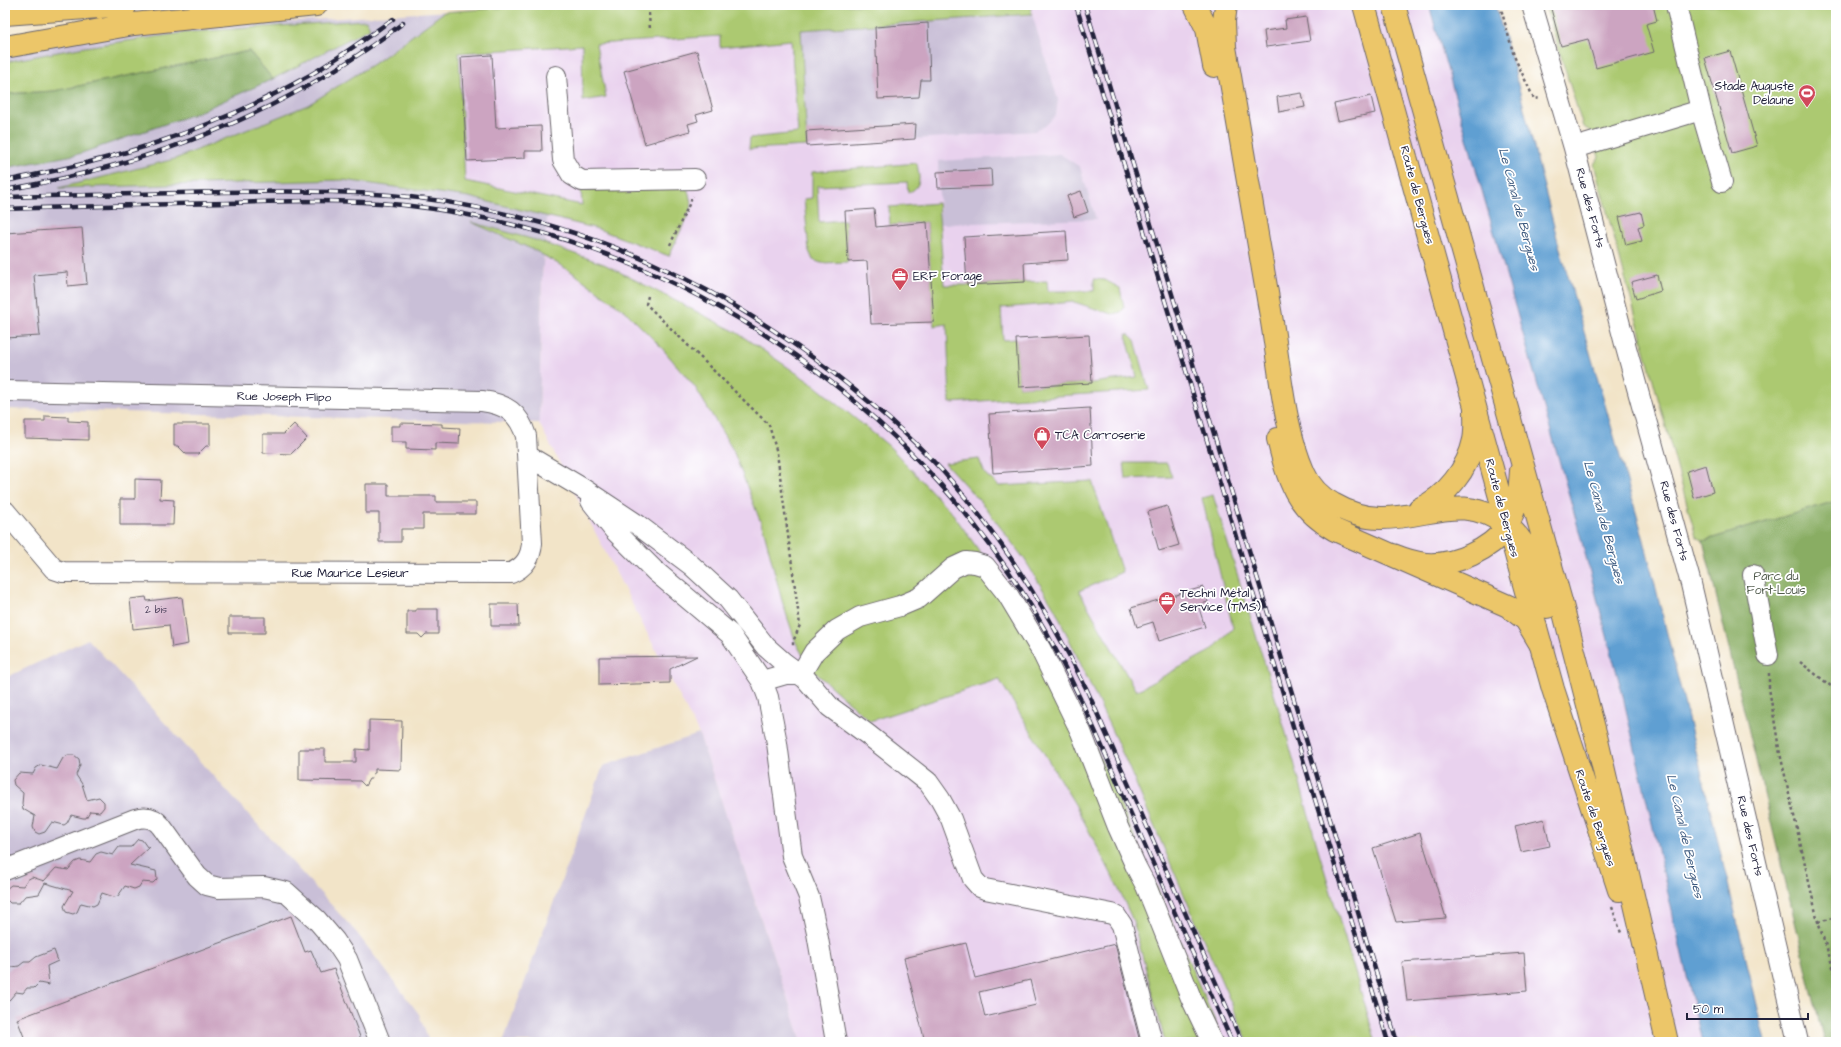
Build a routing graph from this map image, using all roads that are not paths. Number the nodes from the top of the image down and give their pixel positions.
1 (126, 5) edge
2 (316, 5) edge
3 (1195, 5) edge
4 (1226, 5) edge
5 (1364, 5) edge
6 (1394, 5) edge
7 (1532, 5) edge
8 (1676, 5) edge
9 (5, 14) edge
10 (5, 47) edge
11 (556, 76) dead end
12 (1700, 110) junction
13 (1574, 148) junction
14 (1722, 182) dead end
15 (695, 185) road end
16 (5, 391) edge
17 (1475, 408) junction
18 (1519, 449) junction
19 (528, 456) junction
20 (582, 488) junction
21 (5, 511) edge
22 (1403, 516) junction
23 (1508, 526) junction
24 (1392, 555) junction
25 (1753, 576) dead end
26 (1541, 646) junction
27 (1768, 655) road end
28 (799, 672) junction
29 (762, 681) junction
30 (1596, 736) junction
31 (5, 870) edge
32 (1658, 1005) junction
33 (380, 1042) edge
34 (836, 1042) edge
35 (1152, 1042) edge
36 (1212, 1042) edge
37 (1667, 1042) edge
38 (1798, 1042) edge

1 - 9 main road
2 - 10 main road
3 - 24 main road
4 - 22 main road
5 - 17 main road, Route de Bergues
6 - 18 main road, Route de Bergues
7 - 13 street, Rue des Forts
8 - 12 street
11 - 15 street
12 - 13 street
12 - 14 street
13 - 38 street, Rue des Forts
16 - 19 street, Rue Joseph Flipo
17 - 22 main road
17 - 23 main road, Route de Bergues
18 - 23 main road
18 - 30 main road, Route de Bergues
19 - 20 street
19 - 21 street, Rue Maurice Lesieur
20 - 28 street
20 - 29 street
22 - 23 main road
23 - 24 main road
23 - 26 main road, Route de Bergues
23 - 30 main road
24 - 26 main road
25 - 27 street
26 - 32 main road, Route de Bergues
28 - 29 street
28 - 35 street
28 - 36 street
29 - 34 street
30 - 32 main road, Route de Bergues
31 - 33 street
32 - 37 main road, Route de Bergues

